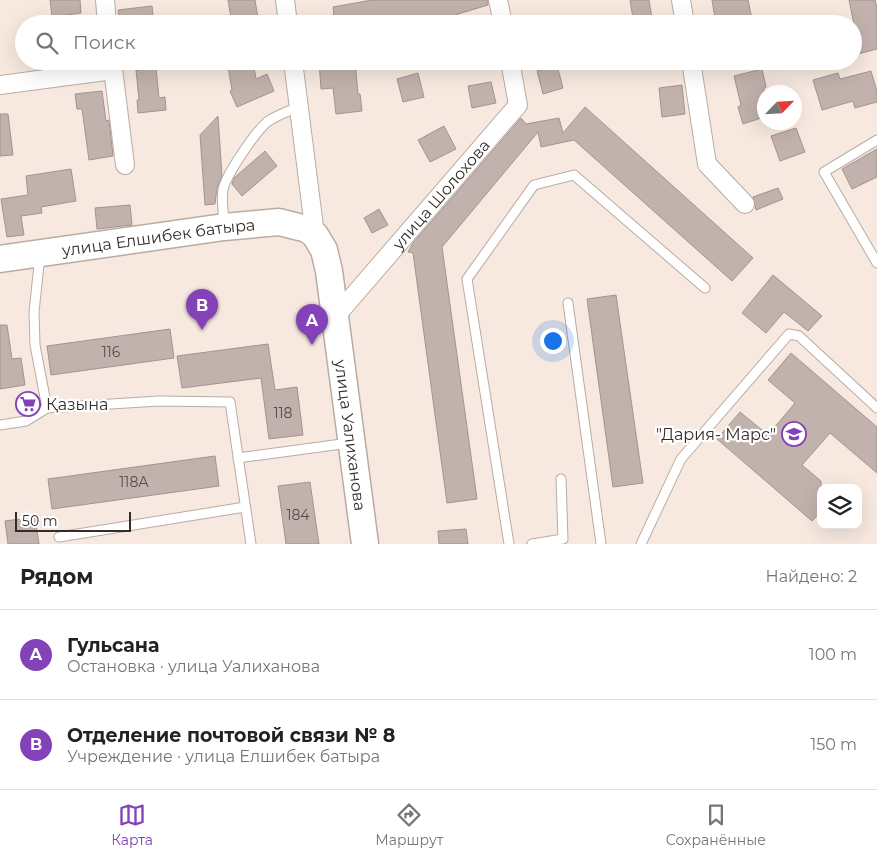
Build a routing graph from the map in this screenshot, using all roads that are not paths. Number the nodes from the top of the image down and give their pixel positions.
1 (105, 0) edge
2 (286, 0) edge
3 (498, 0) edge
4 (681, 0) edge
5 (107, 15) edge
6 (287, 15) edge
7 (501, 15) edge
8 (683, 15) edge
9 (87, 70) edge
10 (113, 70) edge
11 (294, 70) edge
12 (512, 70) edge
13 (691, 70) edge
14 (0, 84) edge
15 (299, 107) junction
16 (877, 140) edge
17 (125, 165) dead end
18 (745, 204) dead end
19 (224, 227) junction
20 (315, 235) junction
21 (40, 253) junction
22 (0, 259) edge
23 (877, 263) edge
24 (705, 288) dead end
25 (568, 303) dead end
26 (335, 317) junction
27 (47, 408) junction
28 (877, 408) edge
29 (0, 425) edge
30 (352, 443) junction
31 (238, 458) junction
32 (561, 479) dead end
33 (245, 507) junction
34 (59, 537) dead end
35 (251, 544) edge
36 (365, 544) edge
37 (509, 544) edge
38 (532, 544) edge
39 (601, 544) edge
40 (641, 544) edge

1 - 5 street
2 - 6 street
3 - 7 street
4 - 8 street
9 - 14 street
10 - 17 street
11 - 15 street, улица Уалиханова
12 - 26 street, улица Шолохова
13 - 18 street
15 - 19 lane
15 - 20 street, улица Уалиханова
16 - 23 lane
19 - 20 main road, улица Елшибек батыра
19 - 21 main road, улица Елшибек батыра
20 - 26 main road, улица Уалиханова
21 - 22 main road, улица Елшибек батыра
21 - 27 lane
24 - 37 lane
25 - 39 lane
26 - 30 main road, улица Уалиханова
27 - 29 lane
27 - 31 lane
28 - 40 lane
30 - 31 lane
30 - 36 main road, улица Уалиханова
31 - 33 lane
32 - 38 lane
33 - 34 lane
33 - 35 lane

